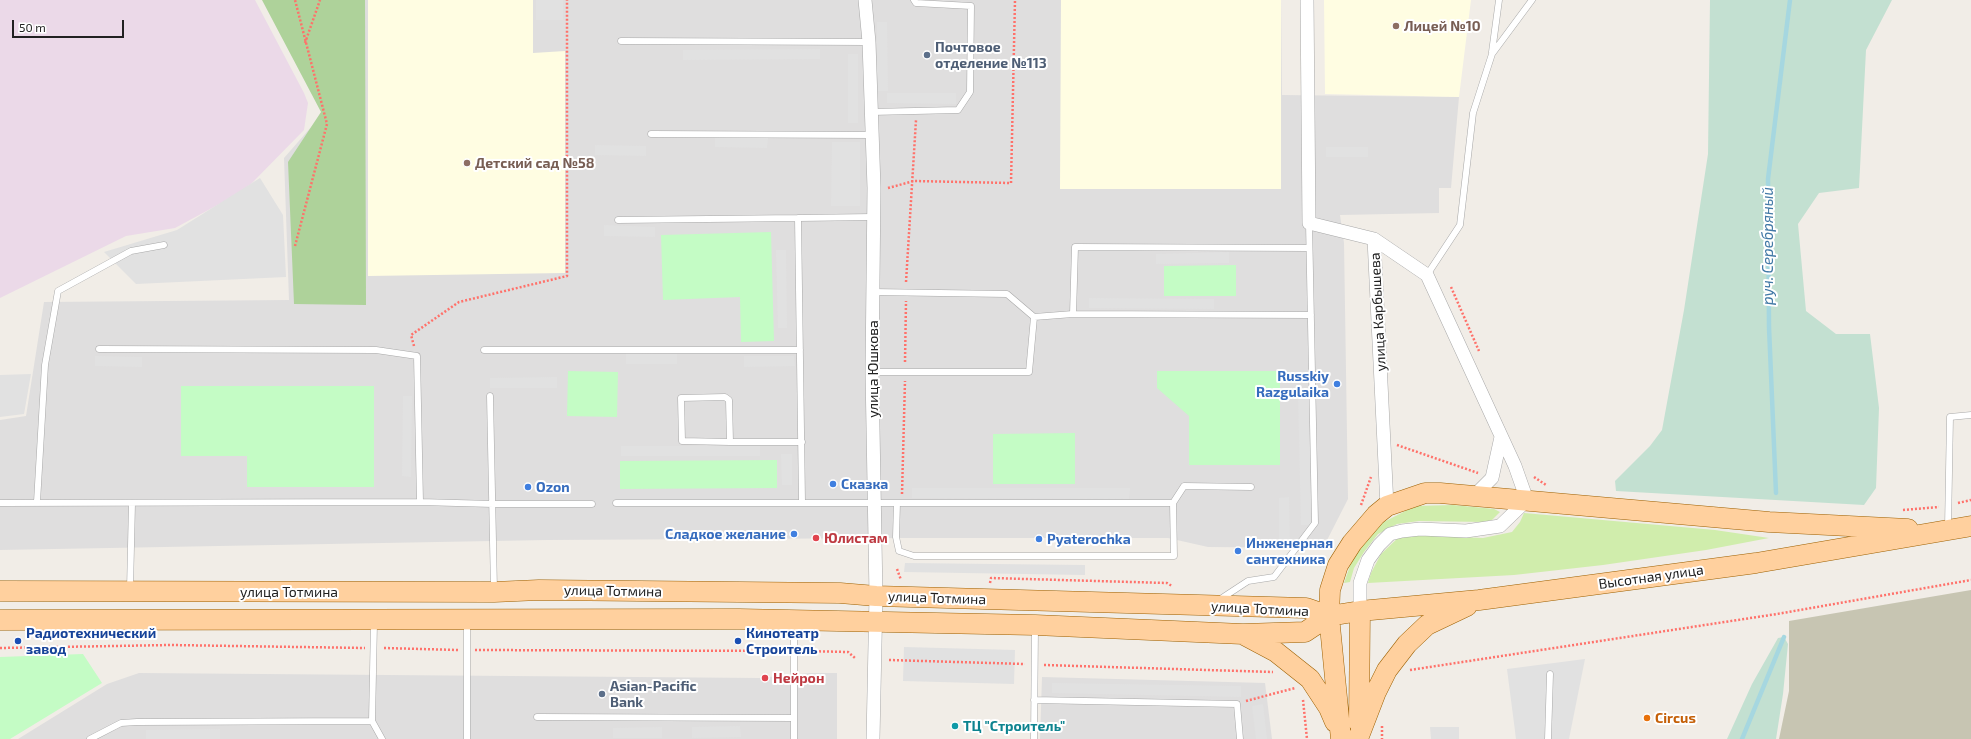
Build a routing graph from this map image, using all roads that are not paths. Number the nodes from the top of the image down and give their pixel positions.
1 (865, 0) edge
2 (914, 0) edge
3 (1307, 0) edge
4 (1499, 0) edge
5 (1532, 0) edge
6 (621, 41) dead end
7 (869, 42) junction
8 (1492, 54) junction
9 (871, 112) junction
10 (651, 134) dead end
11 (873, 135) junction
12 (873, 217) junction
13 (798, 218) junction
14 (618, 220) dead end
15 (1309, 222) junction
16 (1374, 239) junction
17 (164, 245) dead end
18 (1309, 248) junction
19 (1427, 275) junction
20 (872, 292) junction
21 (1073, 314) junction
22 (1311, 315) junction
23 (1034, 317) junction
24 (99, 349) dead end
25 (484, 350) dead end
26 (800, 350) junction
27 (872, 372) junction
28 (490, 396) dead end
29 (1971, 415) edge
30 (1501, 437) junction
31 (730, 442) junction
32 (802, 442) junction
33 (1251, 487) dead end
34 (1475, 495) junction
35 (1527, 500) junction
36 (37, 502) junction
37 (420, 502) junction
38 (802, 502) junction
39 (874, 502) junction
40 (0, 503) edge
41 (132, 503) junction
42 (616, 503) dead end
43 (899, 503) junction
44 (1173, 503) junction
45 (493, 504) junction
46 (592, 504) dead end
47 (1388, 506) junction
48 (1971, 526) edge
49 (1948, 531) junction
50 (0, 591) edge
51 (130, 592) junction
52 (494, 592) junction
53 (876, 596) junction
54 (1479, 600) junction
55 (1209, 606) junction
56 (1360, 611) junction
57 (1330, 616) junction
58 (374, 619) junction
59 (0, 620) edge
60 (467, 620) junction
61 (794, 620) junction
62 (875, 622) junction
63 (1035, 625) junction
64 (1243, 634) junction
65 (1550, 674) dead end
66 (1034, 700) junction
67 (537, 717) dead end
68 (794, 718) junction
69 (372, 721) junction
70 (1350, 738) edge
71 (90, 739) edge
72 (382, 739) edge
73 (467, 739) edge
74 (794, 739) edge
75 (873, 739) edge
76 (1034, 739) edge
77 (1240, 739) edge
78 (1548, 739) edge

1 - 7 street, улица Юшкова
2 - 9 lane
3 - 15 street
4 - 8 lane
5 - 8 lane
6 - 7 lane
7 - 9 street, улица Юшкова
8 - 19 lane
9 - 11 street, улица Юшкова
10 - 11 lane
11 - 12 street, улица Юшкова
12 - 13 lane
12 - 20 street, улица Юшкова
13 - 14 lane
13 - 26 lane
15 - 16 street, улица Карбышева
15 - 18 lane
16 - 19 street
16 - 47 street, улица Карбышева
17 - 36 lane
18 - 21 lane
18 - 22 lane
19 - 30 street
20 - 23 lane
20 - 27 street, улица Юшкова
21 - 22 lane
21 - 23 lane
22 - 55 lane
23 - 27 lane
24 - 37 lane
25 - 26 lane
26 - 32 lane
27 - 39 street, улица Юшкова
28 - 45 lane
29 - 49 lane
30 - 34 street
30 - 35 street
31 - 31 lane
31 - 32 lane
32 - 38 lane
33 - 44 lane
34 - 35 main road
34 - 47 main road
35 - 49 main road
35 - 56 street
36 - 40 lane
36 - 41 lane
37 - 41 lane
37 - 45 lane
38 - 39 lane
38 - 42 lane
39 - 43 lane
39 - 53 street, улица Юшкова
41 - 51 lane
43 - 44 lane
43 - 44 lane
45 - 46 lane
45 - 52 lane
47 - 57 main road
48 - 49 main road, Высотная улица
49 - 54 main road, Высотная улица
50 - 51 main road, улица Тотмина
51 - 52 main road, улица Тотмина
52 - 53 main road, улица Тотмина
53 - 55 main road, улица Тотмина
53 - 62 street, улица Юшкова
54 - 56 main road, Высотная улица
54 - 70 main road
55 - 57 main road, улица Тотмина
56 - 57 main road, Высотная улица
56 - 70 main road
57 - 64 main road, улица Тотмина
57 - 70 main road
58 - 59 main road, улица Тотмина
58 - 60 main road, улица Тотмина
58 - 69 lane
60 - 61 main road, улица Тотмина
60 - 73 lane
61 - 62 main road, улица Тотмина
61 - 68 lane
62 - 63 main road, улица Тотмина
62 - 75 street, улица Юшкова
63 - 64 main road, улица Тотмина
63 - 66 lane
64 - 70 main road
65 - 78 lane
66 - 76 lane
66 - 77 lane
67 - 68 lane
68 - 74 lane
69 - 71 lane
69 - 72 lane

